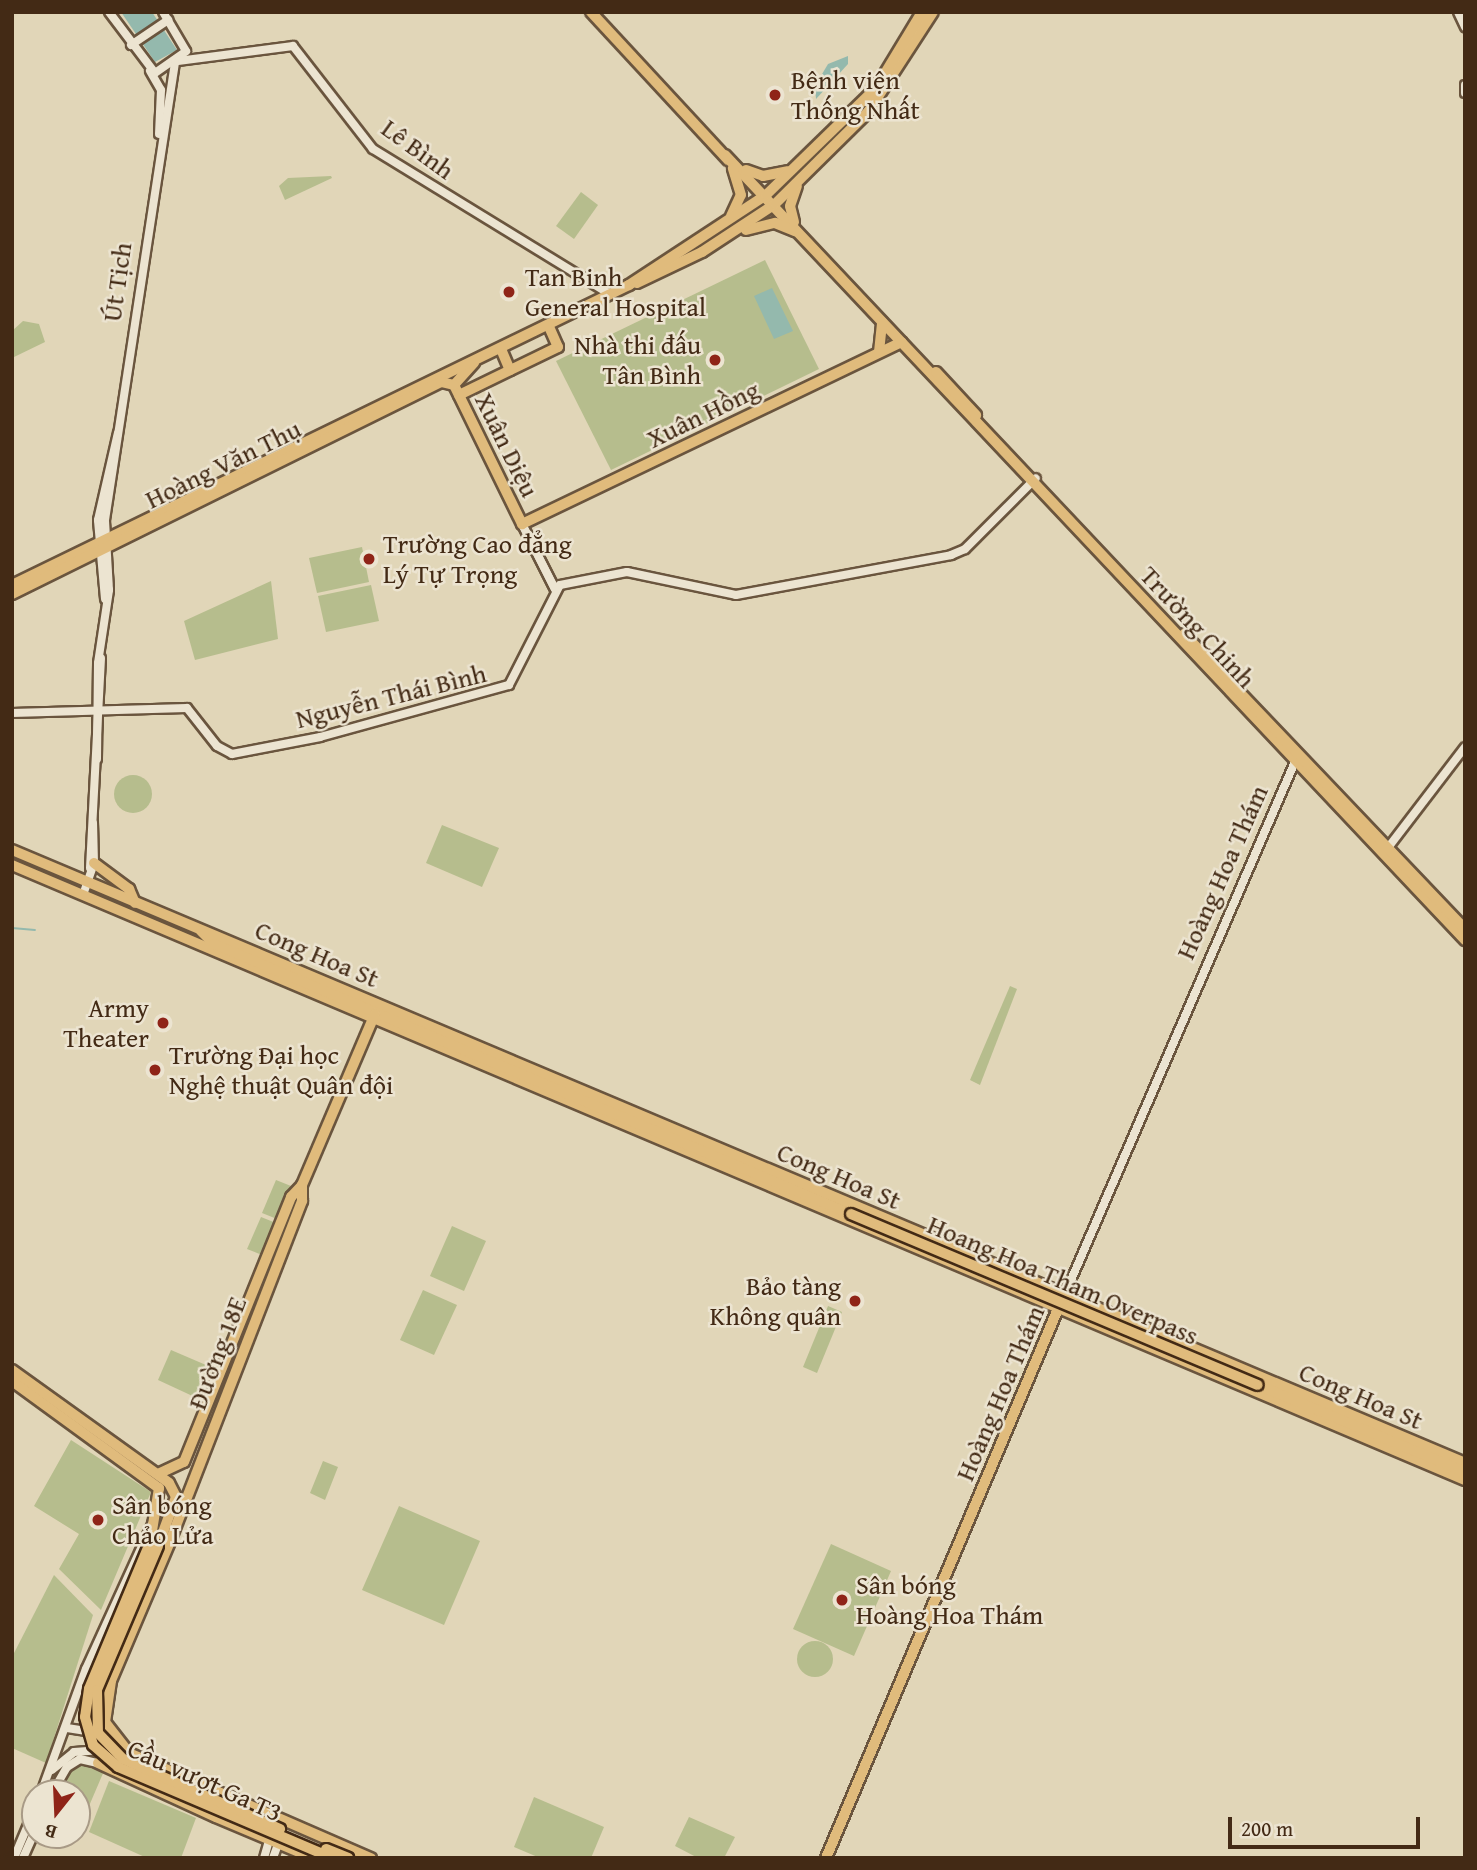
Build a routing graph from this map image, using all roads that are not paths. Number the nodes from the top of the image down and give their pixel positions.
1 (109, 12) edge
2 (590, 12) edge
3 (922, 12) edge
4 (933, 12) edge
5 (1458, 12) edge
6 (164, 18) edge
7 (1465, 27) edge
8 (134, 43) junction
9 (186, 48) junction
10 (199, 56) junction
11 (176, 62) junction
12 (150, 71) junction
13 (159, 136) junction
14 (736, 166) junction
15 (792, 169) junction
16 (804, 176) junction
17 (783, 178) junction
18 (792, 188) junction
19 (764, 197) junction
20 (772, 206) junction
21 (727, 220) junction
22 (801, 234) junction
23 (728, 237) junction
24 (629, 285) junction
25 (610, 294) junction
26 (882, 320) junction
27 (548, 326) junction
28 (902, 342) junction
29 (501, 349) junction
30 (879, 352) junction
31 (480, 359) junction
32 (510, 370) junction
33 (457, 390) junction
34 (1034, 480) junction
35 (522, 524) junction
36 (105, 542) junction
37 (80, 555) junction
38 (12, 584) edge
39 (555, 589) junction
40 (12, 594) edge
41 (99, 708) junction
42 (12, 713) edge
43 (1465, 747) edge
44 (1297, 757) junction
45 (12, 850) edge
46 (1386, 851) junction
47 (12, 865) edge
48 (92, 866) junction
49 (86, 882) junction
50 (83, 895) junction
51 (135, 903) junction
52 (197, 926) junction
53 (1465, 929) edge
54 (1465, 940) edge
55 (215, 944) junction
56 (195, 945) junction
57 (376, 1012) junction
58 (851, 1214) joint
59 (1023, 1276) junction
60 (1017, 1293) junction
61 (1065, 1294) junction
62 (1058, 1310) junction
63 (1108, 1312) junction
64 (1101, 1328) junction
65 (12, 1370) edge
66 (12, 1381) edge
67 (1258, 1385) joint
68 (220, 1387) junction
69 (1465, 1463) edge
70 (1465, 1472) edge
71 (160, 1473) junction
72 (1465, 1480) edge
73 (172, 1508) junction
74 (155, 1520) junction
75 (172, 1537) junction
76 (154, 1544) junction
77 (105, 1721) junction
78 (67, 1728) junction
79 (129, 1753) junction
80 (98, 1763) joint
81 (50, 1772) junction
82 (47, 1779) edge
83 (60, 1779) edge
84 (224, 1797) junction
85 (217, 1817) junction
86 (277, 1820) junction
87 (302, 1830) junction
88 (21, 1841) edge
89 (297, 1853) edge
90 (14, 1858) edge
91 (264, 1858) edge
92 (273, 1858) edge
93 (282, 1858) edge
94 (332, 1858) edge
95 (348, 1858) edge
96 (372, 1858) edge
97 (826, 1858) edge

1 - 8 street
2 - 14 main road
3 - 15 main road
4 - 16 main road
5 - 7 street
6 - 8 street
6 - 9 street
8 - 12 street
9 - 10 street
9 - 11 street, Út Tịch
10 - 11 street, Lê Bình
10 - 25 street, Lê Bình
11 - 12 street, Lê Bình
11 - 13 street, Út Tịch
12 - 13 street, Út Tịch
13 - 36 street, Út Tịch
14 - 15 main road
14 - 19 main road, Trường Chinh
14 - 21 main road
15 - 17 main road
16 - 18 main road
16 - 22 main road
17 - 18 main road
17 - 19 main road
18 - 20 main road
19 - 20 main road, Trường Chinh
19 - 21 main road
20 - 22 main road, Trường Chinh
20 - 23 main road
21 - 24 main road
22 - 23 main road
22 - 26 main road, Trường Chinh
23 - 24 main road
24 - 25 main road, Hoàng Văn Thụ
25 - 27 main road, Hoàng Văn Thụ
26 - 28 main road, Trường Chinh
26 - 30 main road
27 - 29 main road, Hoàng Văn Thụ
27 - 32 main road, Hoàng Văn Thụ
28 - 30 main road, Xuân Hồng
28 - 34 main road, Trường Chinh
29 - 31 main road, Hoàng Văn Thụ
29 - 32 main road
30 - 35 main road, Xuân Hồng
31 - 33 main road
31 - 36 main road, Hoàng Văn Thụ
32 - 33 main road, Hoàng Văn Thụ
33 - 35 main road, Xuân Diệu
33 - 36 main road, Hoàng Văn Thụ
34 - 39 street
34 - 44 main road, Trường Chinh
35 - 39 street, Xuân Diệu
36 - 37 main road
36 - 41 street, Út Tịch
37 - 38 main road
37 - 40 main road
39 - 41 street, Nguyễn Thái Bình
41 - 42 street, Nguyễn Thái Bình
41 - 48 street, Út Tịch
43 - 46 street
44 - 46 main road, Trường Chinh
44 - 61 street, Hoàng Hoa Thám
45 - 49 main road, Cong Hoa St
46 - 53 main road, Trường Chinh
46 - 54 main road, Trường Chinh
47 - 50 main road, Cong Hoa St
48 - 49 street, Út Tịch
48 - 51 main road
49 - 50 street, Út Tịch
49 - 51 main road, Cong Hoa St
50 - 56 main road, Cong Hoa St
51 - 52 main road, Cong Hoa St
52 - 55 main road, Cong Hoa St
52 - 57 main road, Cong Hoa St
55 - 56 main road, Cong Hoa St
55 - 57 main road, Cong Hoa St
56 - 57 main road, Cong Hoa St
57 - 58 main road, Cong Hoa St
57 - 59 main road, Cong Hoa St
57 - 60 main road, Cong Hoa St
57 - 68 main road, Đường 18E
58 - 67 main road, Hoang Hoa Tham Overpass, bridge
59 - 60 main road
59 - 61 main road, Cong Hoa St
60 - 62 main road, Cong Hoa St
61 - 62 main road, Hoàng Hoa Thám
61 - 63 main road, Cong Hoa St
62 - 64 main road, Cong Hoa St
62 - 97 main road, Hoàng Hoa Thám
63 - 64 main road
63 - 69 main road, Cong Hoa St
64 - 72 main road, Cong Hoa St
65 - 71 main road
66 - 74 main road
67 - 70 main road, Cong Hoa St
68 - 71 main road, Đường 18E
68 - 75 main road, Đường 18E
71 - 73 main road, Đường 18E
73 - 75 main road, Đường 18E
73 - 76 main road
74 - 76 main road, Cầu vượt Ga T3
74 - 78 street
75 - 77 main road, Đường 18E
76 - 94 main road, Cầu vượt Ga T3, bridge
76 - 95 main road, Cầu vượt Ga T3, bridge
77 - 78 street
77 - 79 main road
78 - 81 street
79 - 81 street
79 - 84 main road
80 - 83 street
80 - 85 main road
81 - 82 street
84 - 85 main road
84 - 86 main road
85 - 89 main road
86 - 87 main road
86 - 89 main road
87 - 89 main road
87 - 96 main road
88 - 90 street
89 - 91 street
89 - 92 street
89 - 93 street

